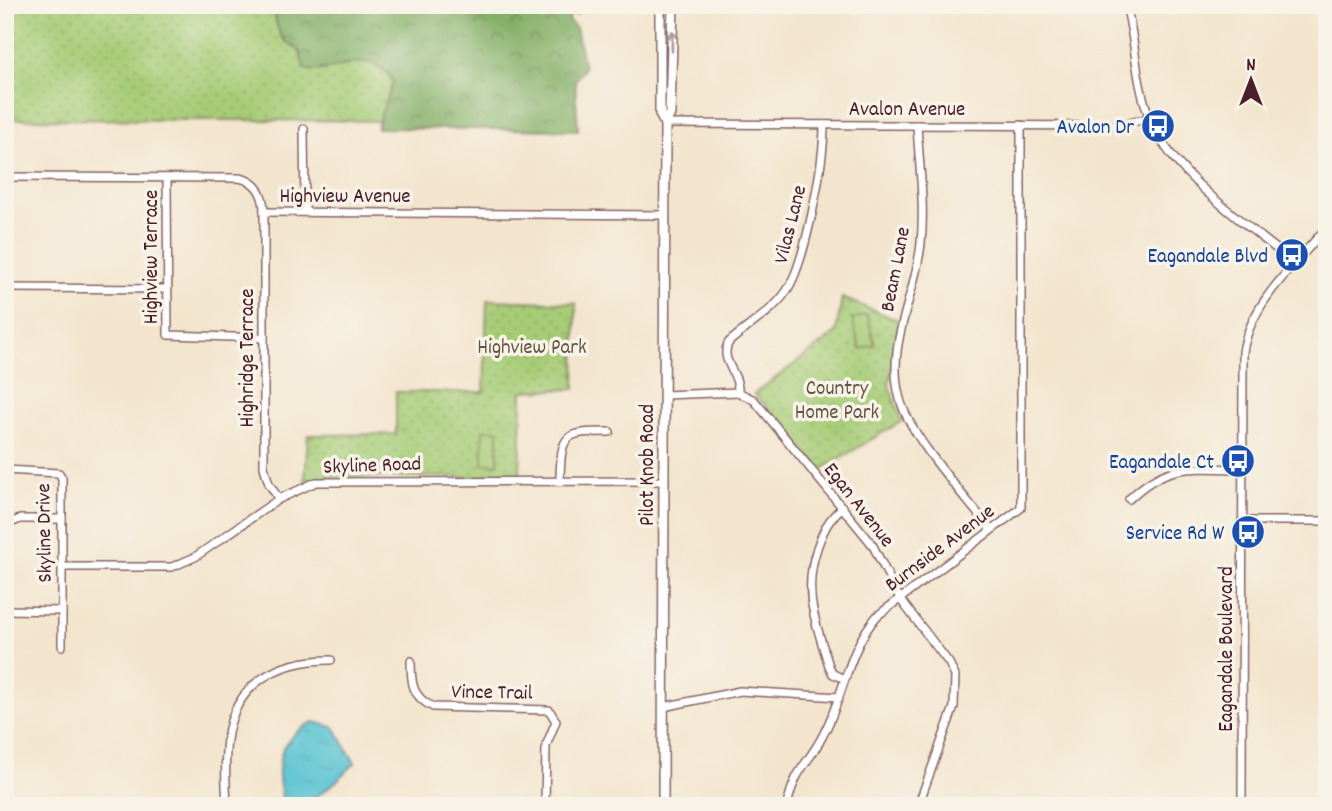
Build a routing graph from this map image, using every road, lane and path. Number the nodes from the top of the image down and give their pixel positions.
1 (660, 5) edge
2 (673, 5) edge
3 (1126, 5) edge
4 (660, 69) junction
5 (671, 69) junction
6 (1149, 118) junction
7 (665, 124) junction
8 (824, 125) junction
9 (917, 125) junction
10 (1021, 125) junction
11 (304, 129) dead end
12 (5, 177) edge
13 (167, 178) junction
14 (305, 211) junction
15 (264, 212) junction
16 (664, 215) junction
17 (1327, 227) edge
18 (1296, 264) junction
19 (5, 288) edge
20 (167, 289) junction
21 (264, 338) junction
22 (738, 392) junction
23 (664, 395) junction
24 (610, 432) dead end
25 (1242, 469) junction
26 (5, 470) edge
27 (560, 480) junction
28 (664, 481) junction
29 (279, 499) junction
30 (1129, 499) dead end
31 (843, 507) junction
32 (62, 519) junction
33 (1242, 521) junction
34 (1327, 521) edge
35 (5, 525) edge
36 (991, 530) junction
37 (62, 567) junction
38 (900, 599) junction
39 (5, 610) edge
40 (62, 611) junction
41 (62, 646) dead end
42 (331, 660) dead end
43 (411, 661) dead end
44 (845, 679) junction
45 (839, 697) junction
46 (663, 707) junction
47 (227, 806) edge
48 (545, 806) edge
49 (663, 806) edge
50 (787, 806) edge
51 (918, 806) edge
52 (1242, 806) edge

1 - 4 main road, Pilot Knob Road
5 -> 2 main road, Pilot Knob Road
3 - 6 street
4 - 5 street
4 - 7 main road, Pilot Knob Road
5 - 7 main road, Pilot Knob Road
6 - 10 street, Avalon Avenue
6 - 18 street
7 - 8 street, Avalon Avenue
7 - 16 main road, Pilot Knob Road
8 - 9 street, Avalon Avenue
8 - 22 street, Vilas Lane
9 - 10 street, Avalon Avenue
9 - 36 street, Beam Lane
10 - 36 street, Burnside Avenue
11 - 14 street
12 - 13 street, Highview Avenue
13 - 15 street, Highview Avenue
13 - 20 street, Highview Terrace
14 - 15 street, Highview Avenue
14 - 16 street, Highview Avenue
15 - 21 street, Highridge Terrace
16 - 23 main road, Pilot Knob Road
17 - 18 street, Eagandale Boulevard
18 - 25 street, Eagandale Boulevard
19 - 20 street
20 - 21 street, Highview Terrace
21 - 29 street, Highridge Terrace
22 - 23 street
22 - 31 street, Egan Avenue
23 - 28 main road, Pilot Knob Road
24 - 27 street
25 - 30 street
25 - 33 street, Eagandale Boulevard
26 - 32 street, Skyline Drive
27 - 28 street, Skyline Road
27 - 29 street, Skyline Road
28 - 46 main road, Pilot Knob Road
29 - 37 street, Skyline Road
31 - 38 street, Egan Avenue
31 - 44 street
32 - 35 street
32 - 37 street, Skyline Drive
33 - 34 street
33 - 52 street, Eagandale Boulevard
36 - 38 street, Burnside Avenue
37 - 40 street, Skyline Drive
38 - 44 street, Burnside Avenue
38 - 51 street, Egan Avenue
39 - 40 street
40 - 41 street, Skyline Drive
42 - 47 street
43 - 48 street, Vince Trail
44 - 45 street, Burnside Avenue
45 - 46 street
45 - 50 street, Burnside Avenue
46 - 49 main road, Pilot Knob Road

